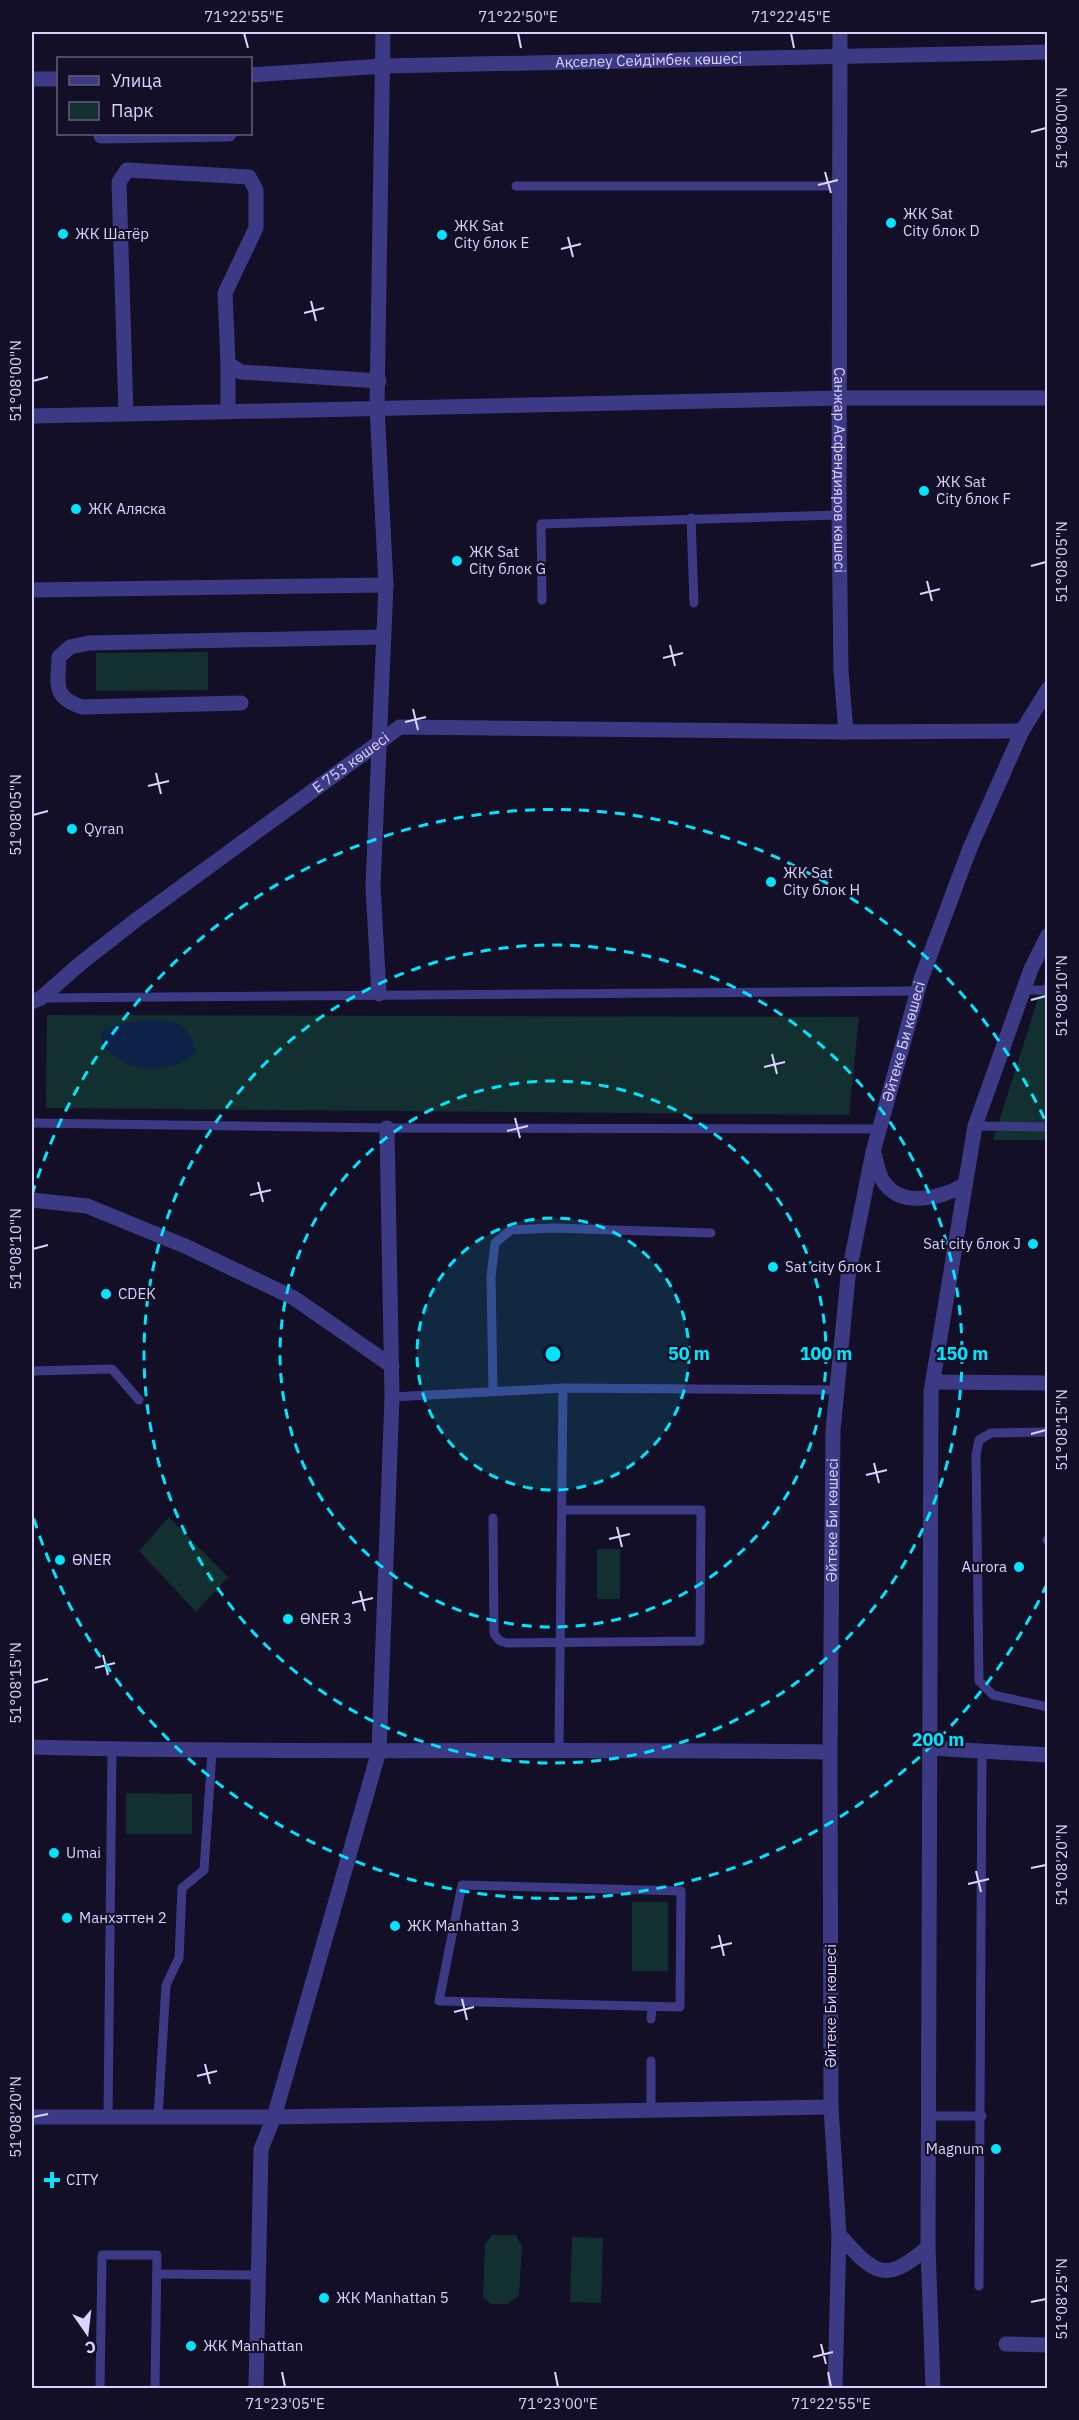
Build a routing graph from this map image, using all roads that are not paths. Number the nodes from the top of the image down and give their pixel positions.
1 (383, 32) edge
2 (840, 32) edge
3 (1047, 52) edge
4 (840, 58) junction
5 (384, 66) junction
6 (252, 75) edge
7 (32, 79) edge
8 (57, 79) edge
9 (165, 135) edge
10 (101, 136) dead end
11 (516, 186) dead end
12 (840, 186) junction
13 (228, 364) junction
14 (379, 381) junction
15 (840, 398) junction
16 (1047, 398) edge
17 (377, 407) junction
18 (228, 411) junction
19 (126, 414) junction
20 (32, 416) edge
21 (839, 515) junction
22 (691, 518) junction
23 (386, 585) junction
24 (32, 590) edge
25 (542, 600) dead end
26 (694, 603) dead end
27 (383, 637) junction
28 (1047, 689) edge
29 (240, 703) dead end
30 (1022, 730) junction
31 (846, 732) junction
32 (377, 741) junction
33 (1047, 935) edge
34 (1024, 990) junction
35 (1047, 990) edge
36 (918, 991) junction
37 (379, 994) junction
38 (36, 1000) edge
39 (32, 1124) edge
40 (975, 1126) junction
41 (1047, 1127) edge
42 (387, 1128) junction
43 (879, 1129) junction
44 (873, 1152) junction
45 (964, 1185) junction
46 (32, 1200) edge
47 (711, 1233) dead end
48 (392, 1366) junction
49 (32, 1371) edge
50 (933, 1382) junction
51 (1047, 1383) edge
52 (563, 1388) junction
53 (493, 1390) junction
54 (837, 1390) junction
55 (392, 1397) junction
56 (139, 1400) dead end
57 (1047, 1432) edge
58 (562, 1510) junction
59 (493, 1518) dead end
60 (562, 1641) junction
61 (1047, 1707) edge
62 (32, 1747) edge
63 (930, 1748) junction
64 (112, 1749) junction
65 (559, 1749) junction
66 (379, 1751) junction
67 (212, 1752) junction
68 (830, 1752) junction
69 (982, 1752) junction
70 (1047, 1755) edge
71 (652, 2007) junction
72 (651, 2019) dead end
73 (651, 2061) dead end
74 (831, 2107) junction
75 (651, 2111) junction
76 (32, 2116) edge
77 (108, 2116) junction
78 (158, 2116) junction
79 (274, 2116) junction
80 (929, 2116) junction
81 (982, 2116) junction
82 (839, 2235) junction
83 (928, 2247) junction
84 (157, 2274) junction
85 (257, 2275) junction
86 (979, 2286) dead end
87 (1006, 2344) dead end
88 (1047, 2345) edge
89 (100, 2388) edge
90 (156, 2388) edge
91 (256, 2388) edge
92 (835, 2388) edge
93 (933, 2388) edge

1 - 5 street
2 - 4 street, Санжар Асфендияров көшесі
3 - 4 street, Ақселеу Сейдімбек көшесі
4 - 5 street, Ақселеу Сейдімбек көшесі
4 - 12 street, Санжар Асфендияров көшесі
5 - 6 street, Ақселеу Сейдімбек көшесі
5 - 14 street
7 - 8 street
9 - 10 street
11 - 12 lane
12 - 15 street, Санжар Асфендияров көшесі
13 - 14 street
13 - 18 street
13 - 19 street
14 - 17 street
15 - 16 street
15 - 17 street
15 - 21 street, Санжар Асфендияров көшесі
17 - 18 street
17 - 23 street
18 - 19 street
19 - 20 street
21 - 22 lane
21 - 31 street, Санжар Асфендияров көшесі
22 - 25 lane
22 - 26 lane
23 - 24 street
23 - 27 street
27 - 29 street
27 - 32 street
28 - 30 street, Әйтеке Би көшесі
30 - 31 street
30 - 36 street, Әйтеке Би көшесі
31 - 32 street, Е 753 көшесі
32 - 37 street
32 - 38 street, Е 753 көшесі
33 - 34 street
34 - 35 lane
34 - 40 street
36 - 37 lane
36 - 43 street, Әйтеке Би көшесі
37 - 38 lane
39 - 42 lane
40 - 41 lane
40 - 45 street
42 - 43 lane
42 - 48 street
43 - 44 street, Әйтеке Би көшесі
44 - 45 street
44 - 54 street, Әйтеке Би көшесі
45 - 50 street
46 - 48 street
47 - 53 lane
48 - 55 street
49 - 56 lane
50 - 51 street
50 - 63 street
52 - 53 lane
52 - 54 lane
52 - 58 lane
53 - 55 lane
54 - 68 street, Әйтеке Би көшесі
55 - 66 street
57 - 61 lane
58 - 60 lane
58 - 60 lane
59 - 60 lane
60 - 65 lane
62 - 64 street
63 - 69 street
63 - 80 street
64 - 67 street
64 - 77 lane
65 - 66 street
65 - 68 street
66 - 67 street
66 - 79 street
67 - 78 lane
68 - 74 street, Әйтеке Би көшесі
69 - 70 street
69 - 81 lane
71 - 71 lane
71 - 72 lane
73 - 75 lane
74 - 75 street
74 - 82 street, Әйтеке Би көшесі
75 - 79 street
76 - 77 street
77 - 78 street
78 - 79 street
79 - 85 street
80 - 81 lane
80 - 83 street
81 - 86 lane
82 - 83 street
82 - 92 street, Әйтеке Би көшесі
83 - 93 street
84 - 85 lane
84 - 89 lane
84 - 90 lane
85 - 91 street
87 - 88 street

